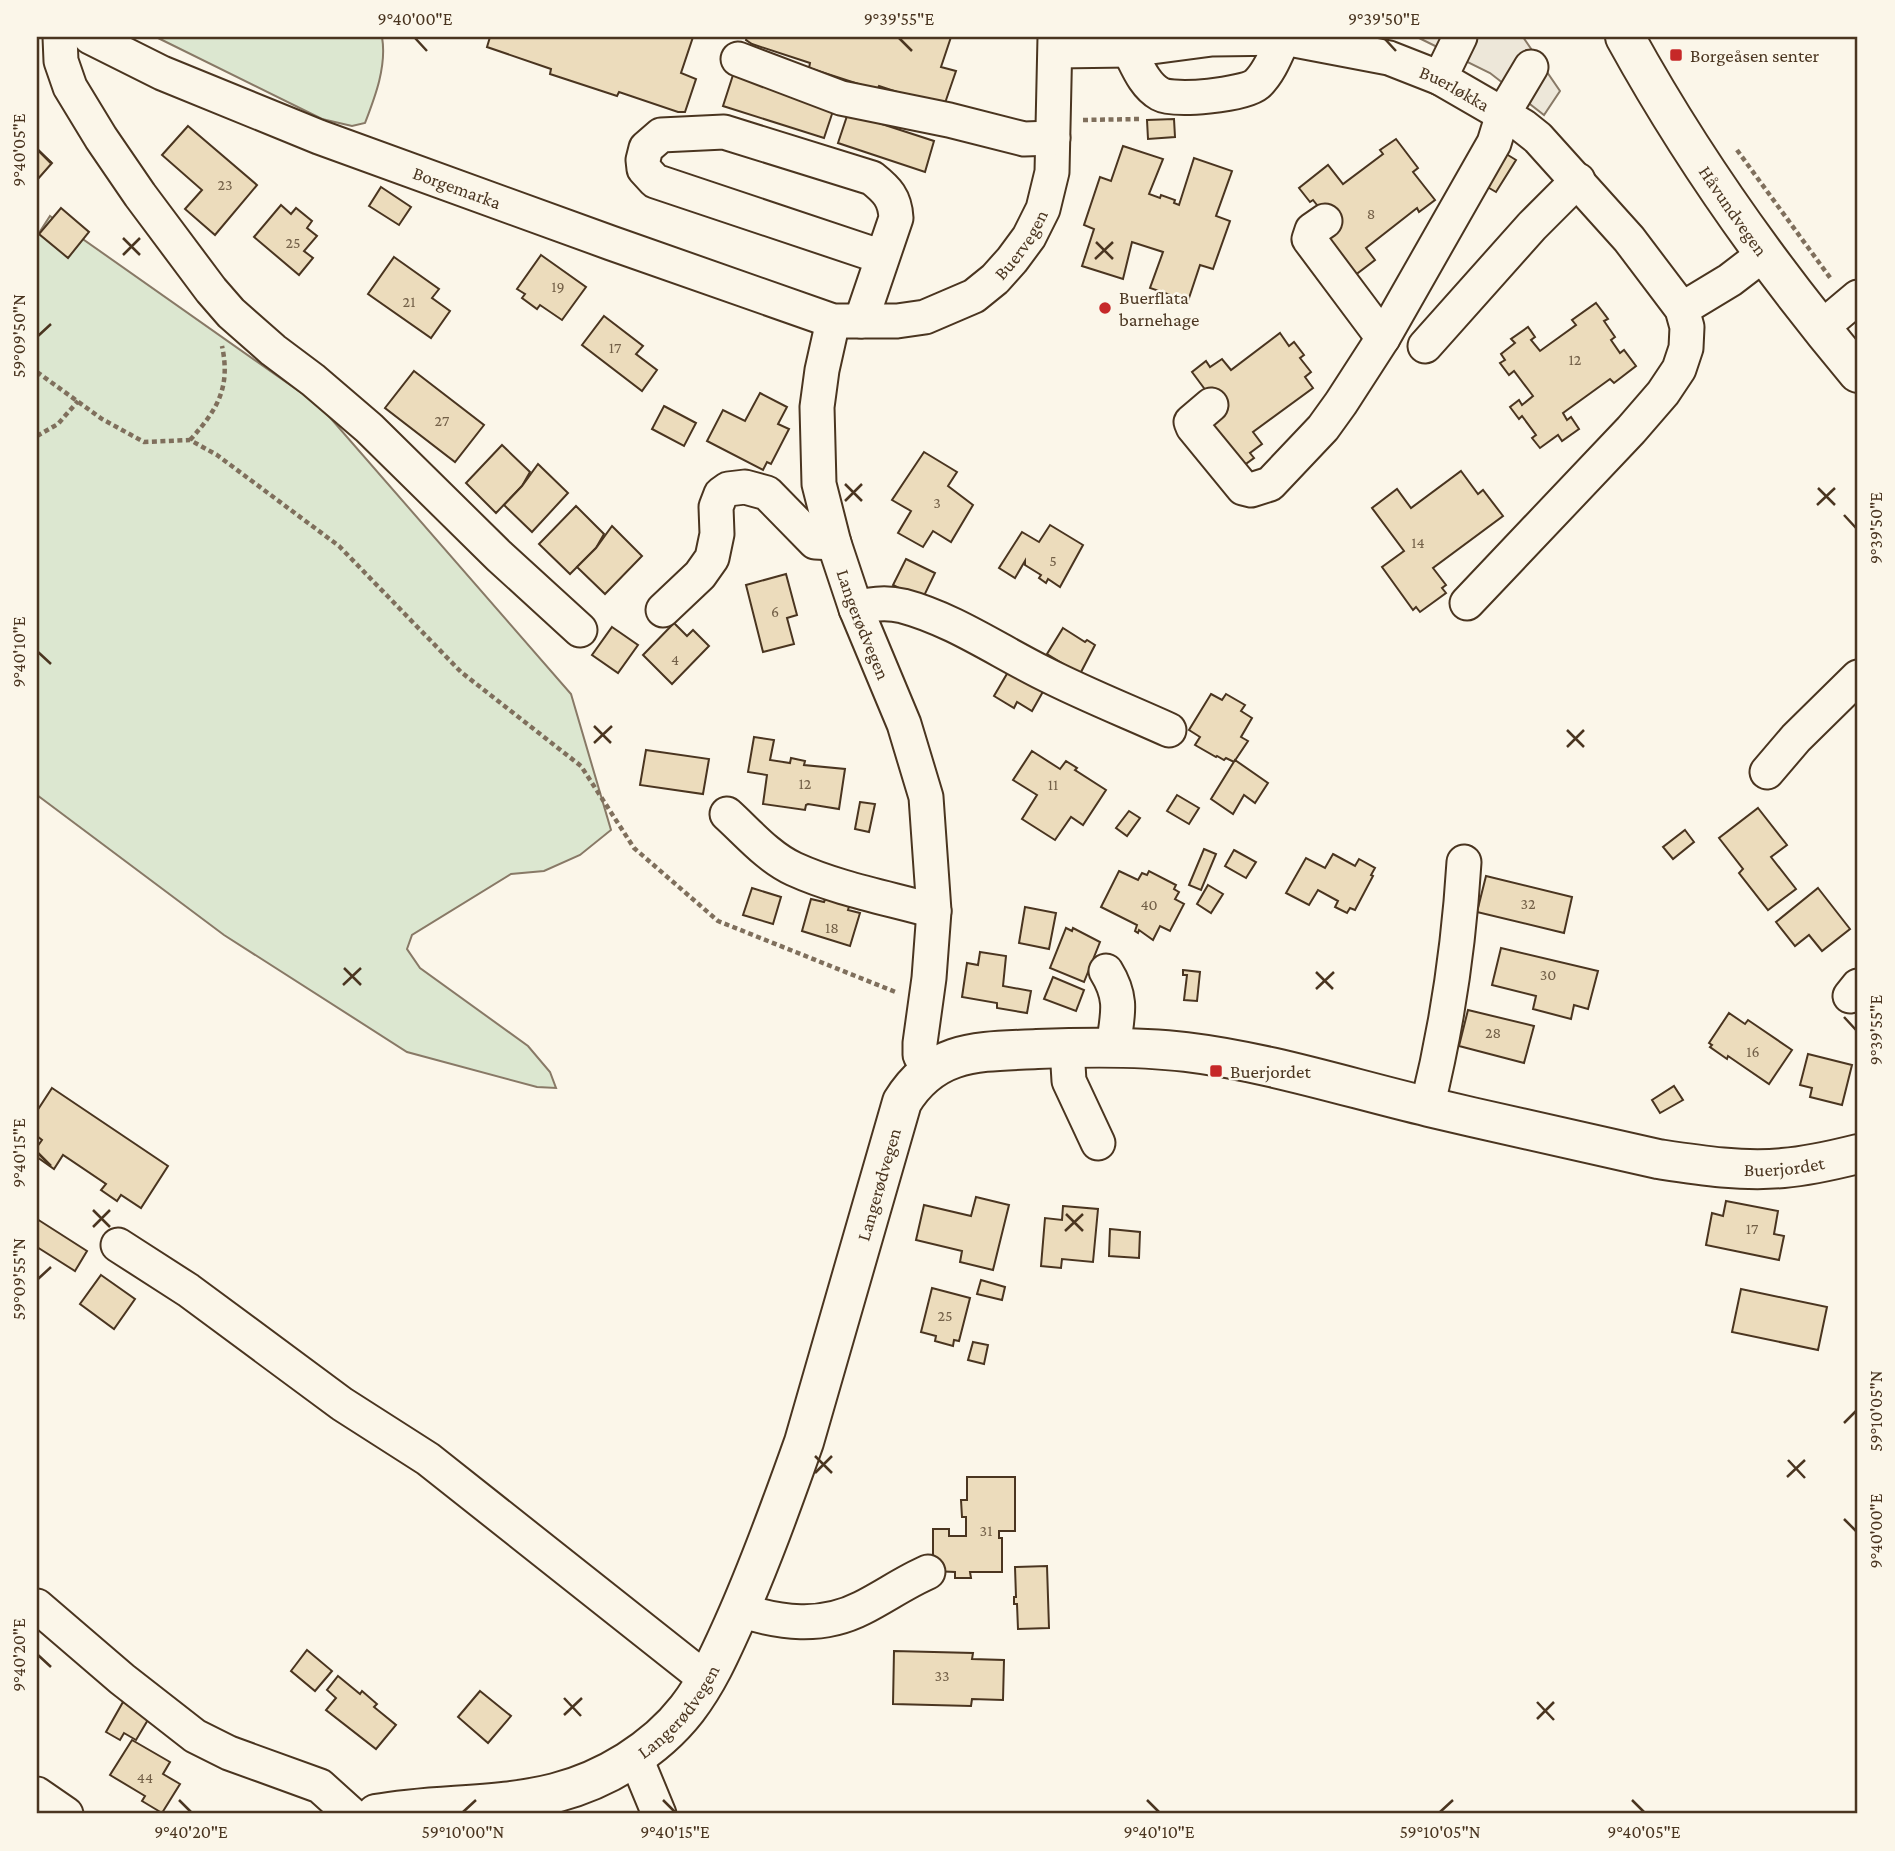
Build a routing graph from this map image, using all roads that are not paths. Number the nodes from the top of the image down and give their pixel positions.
1 (60, 37) edge
2 (90, 37) edge
3 (1284, 37) edge
4 (1460, 37) edge
5 (1625, 37) edge
6 (1056, 44) edge
7 (1129, 50) junction
8 (738, 59) dead end
9 (1531, 67) dead end
10 (1440, 78) junction
11 (1503, 114) junction
12 (1063, 129) junction
13 (1578, 180) junction
14 (1325, 221) dead end
15 (1764, 254) junction
16 (882, 257) junction
17 (1854, 301) edge
18 (1682, 309) junction
19 (847, 321) junction
20 (1821, 328) junction
21 (1383, 338) junction
22 (1425, 346) dead end
23 (1858, 373) edge
24 (1211, 405) dead end
25 (834, 543) junction
26 (1467, 603) dead end
27 (856, 609) junction
28 (663, 610) dead end
29 (580, 630) dead end
30 (1858, 677) edge
31 (1169, 730) dead end
32 (1767, 772) dead end
33 (727, 814) dead end
34 (1464, 862) dead end
35 (934, 911) junction
36 (1107, 971) dead end
37 (1067, 1048) junction
38 (1113, 1048) junction
39 (928, 1070) junction
40 (1427, 1107) junction
41 (1098, 1143) dead end
42 (1858, 1154) edge
43 (118, 1245) dead end
44 (928, 1572) dead end
45 (37, 1606) edge
46 (740, 1610) junction
47 (707, 1680) junction
48 (635, 1756) junction
49 (37, 1794) edge
50 (66, 1814) edge
51 (351, 1814) edge
52 (376, 1814) edge
53 (659, 1814) edge

1 - 29 street
2 - 19 street, Borgemarka
3 - 7 street, Buerløkka
3 - 7 street
3 - 10 street, Buerløkka
4 - 10 street
5 - 15 main road, Håvundvegen
6 - 7 street, Buerløkka
6 - 12 street, Buervegen
8 - 12 street
9 - 11 street
10 - 11 street, Buerløkka
11 - 13 street, Buerløkka
11 - 21 street
12 - 19 street, Buervegen
13 - 18 street, Buerløkka
13 - 22 street
14 - 21 street
15 - 18 street
15 - 20 main road, Håvundvegen
16 - 16 street, Langerødvegen
16 - 19 street, Langerødvegen
17 - 20 street
18 - 26 street
19 - 25 street, Langerødvegen
20 - 23 main road, Håvundvegen
21 - 24 street
25 - 27 street, Langerødvegen
25 - 28 street
27 - 31 street
27 - 35 street, Langerødvegen
30 - 32 street
33 - 35 street
34 - 40 street
35 - 39 street, Langerødvegen
36 - 38 street
37 - 38 main road, Buerjordet
37 - 39 main road, Buerjordet
37 - 41 street
38 - 40 main road, Buerjordet
39 - 46 main road, Langerødvegen
40 - 42 main road, Buerjordet
43 - 47 street
44 - 46 street
45 - 51 street
46 - 47 main road, Langerødvegen
47 - 48 main road, Langerødvegen
48 - 52 main road, Langerødvegen
48 - 53 street
49 - 50 street

